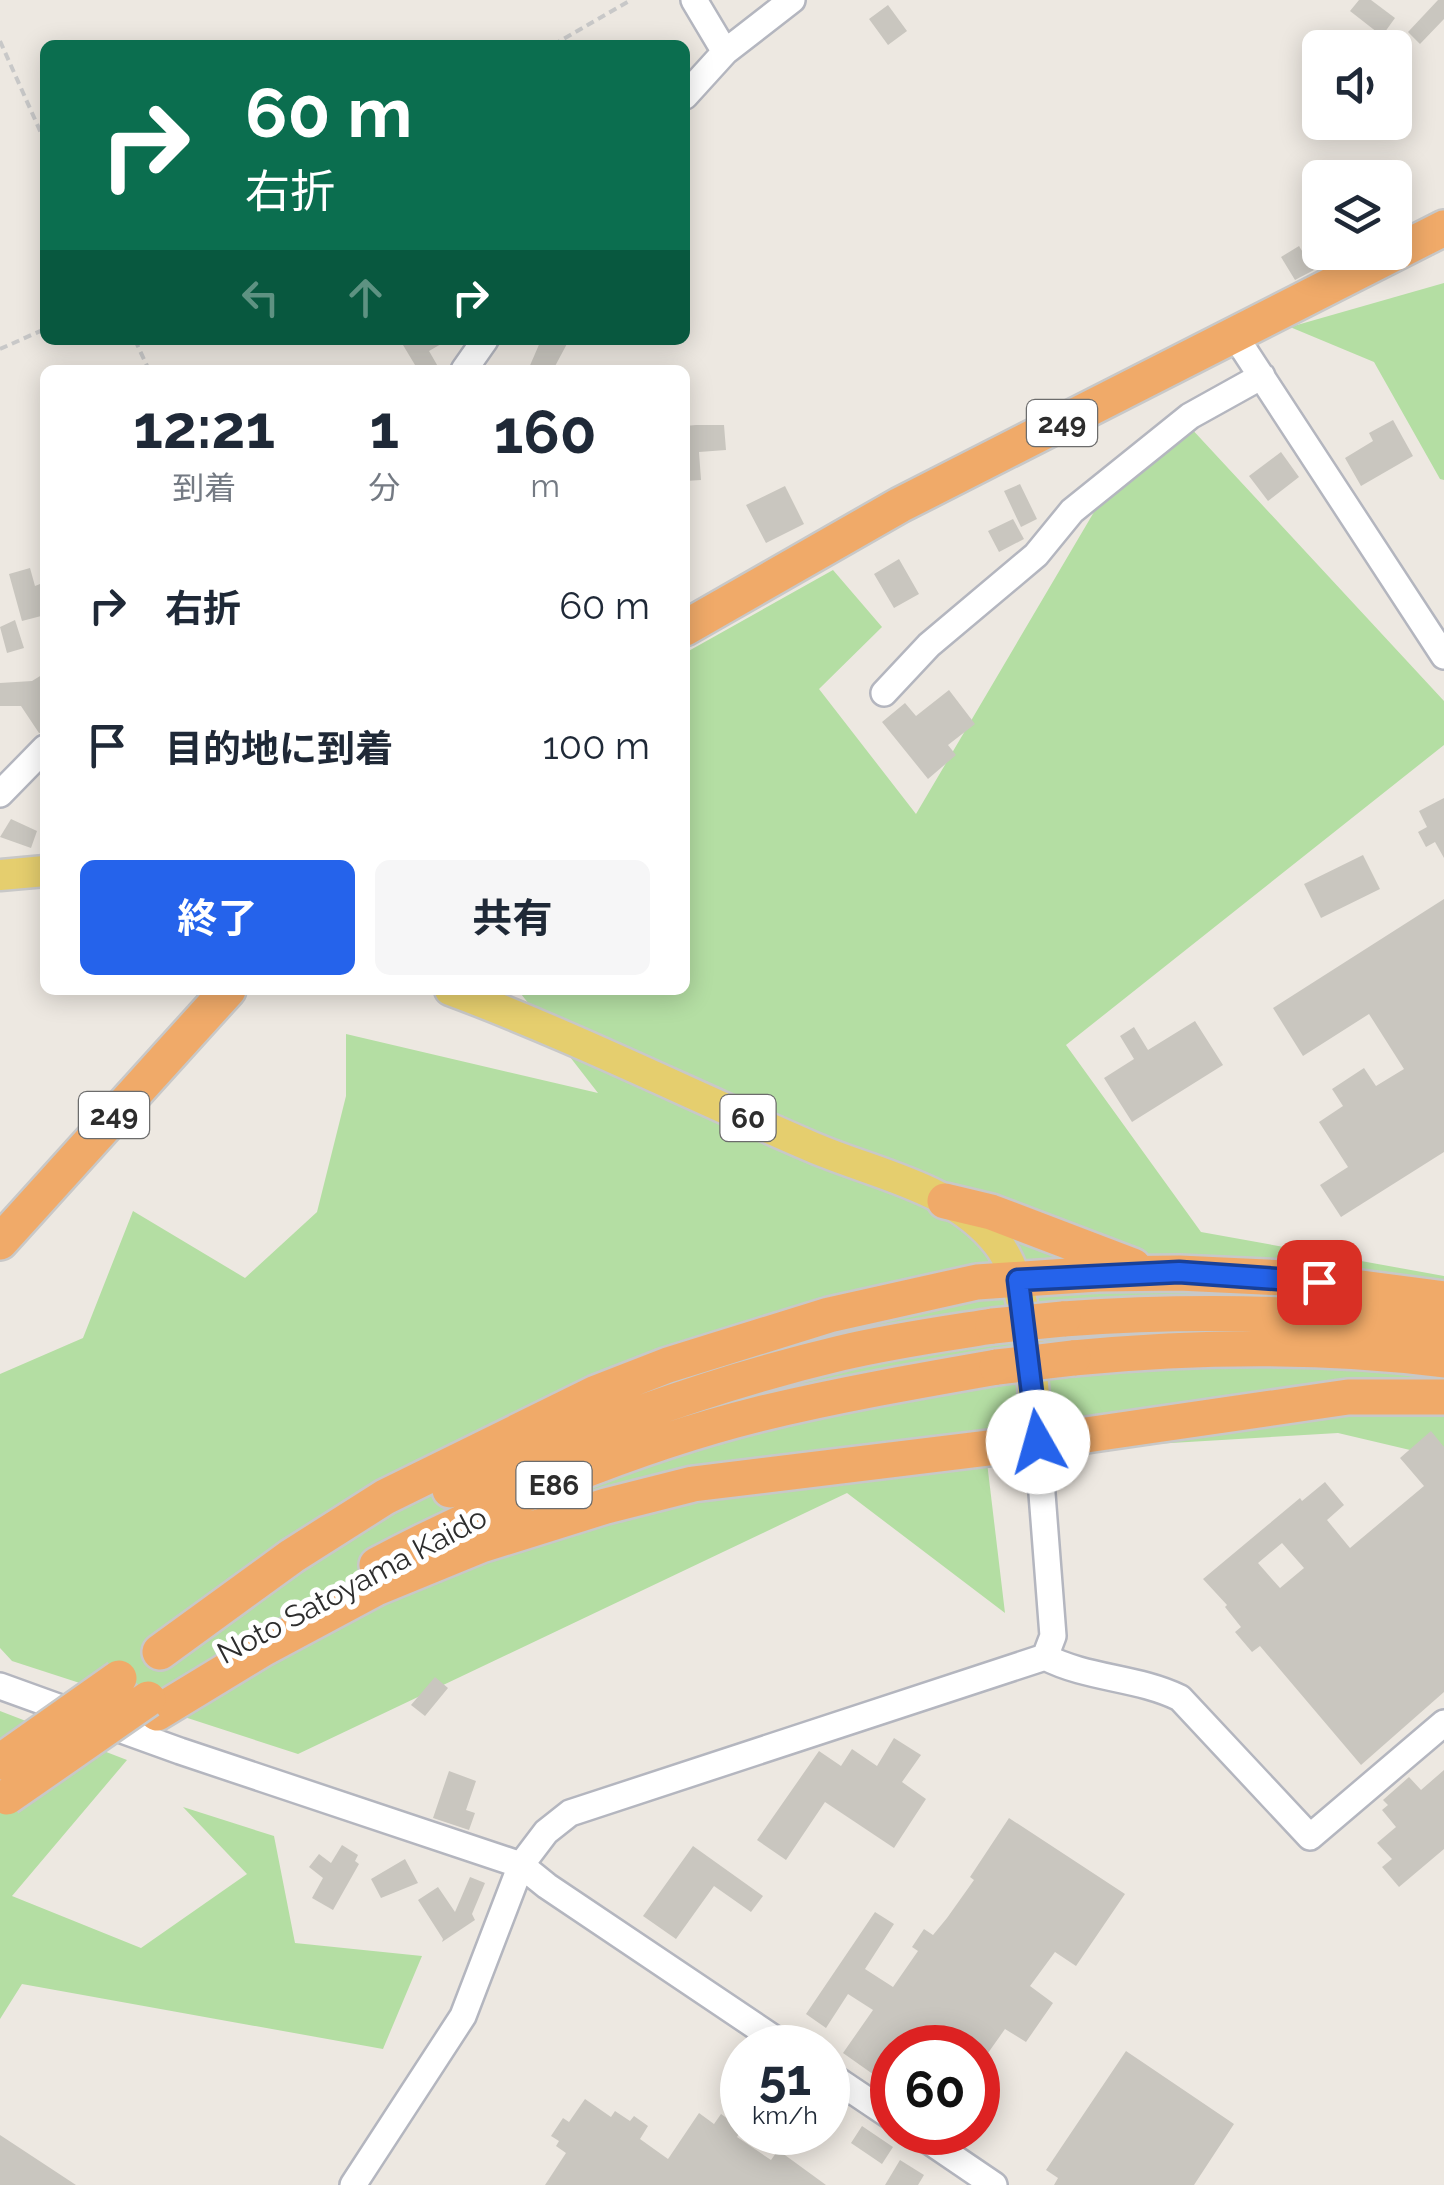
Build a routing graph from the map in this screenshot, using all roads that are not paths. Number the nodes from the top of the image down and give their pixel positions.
1 (694, 0) edge
2 (792, 0) edge
3 (725, 52) junction
4 (690, 90) edge
5 (1444, 228) edge
6 (1236, 336) junction
7 (1262, 376) junction
8 (690, 625) edge
9 (1444, 656) edge
10 (884, 693) dead end
11 (40, 753) edge
12 (0, 794) edge
13 (40, 871) edge
14 (0, 875) edge
15 (223, 995) edge
16 (463, 995) edge
17 (945, 1201) junction
18 (0, 1242) edge
19 (1165, 1273) junction
20 (1018, 1280) junction
21 (1444, 1299) edge
22 (1444, 1329) edge
23 (1444, 1360) edge
24 (1444, 1397) edge
25 (1038, 1442) junction
26 (160, 1652) junction
27 (1045, 1657) junction
28 (0, 1686) edge
29 (152, 1706) junction
30 (1444, 1723) edge
31 (0, 1762) edge
32 (4, 1800) edge
33 (521, 1865) junction
34 (754, 2025) edge
35 (950, 2155) edge
36 (353, 2185) edge
37 (994, 2185) edge

1 - 3 street
2 - 3 street
3 - 4 street
5 - 6 highway, 249
6 - 7 street
6 - 8 highway, 249
7 - 9 street
7 - 10 street
11 - 12 street
13 - 14 main road
15 - 18 highway, 249
16 - 17 main road, 60
17 - 19 highway
17 - 20 main road, 60
19 - 20 highway
19 - 21 highway
20 - 25 main road, 60
20 - 26 highway
22 - 26 highway, Noto Satoyama Kaido / E86, bridge
23 - 29 highway, Noto Satoyama Kaido / E86, bridge
24 - 25 highway
25 - 27 street
25 - 29 highway
26 - 31 highway, Noto Satoyama Kaido / E86, bridge
27 - 30 street
27 - 33 street
28 - 33 street
29 - 32 highway, bridge
33 - 34 street
33 - 36 street
35 - 37 street

